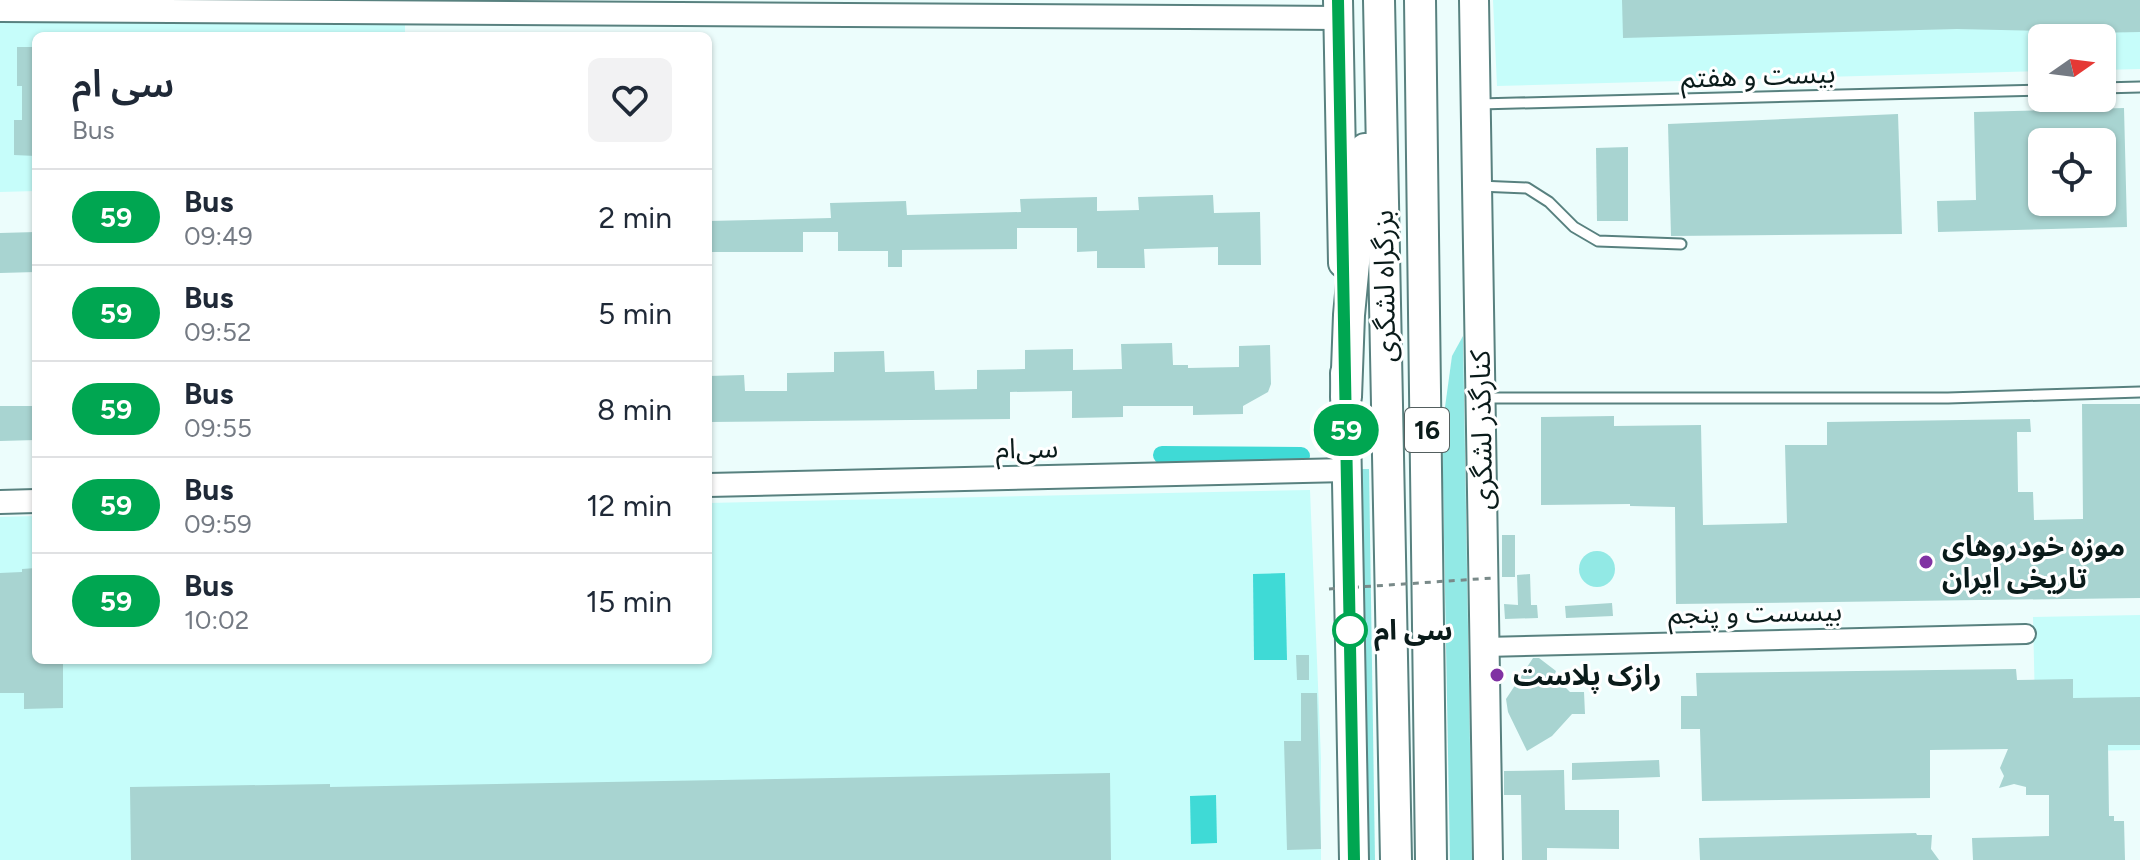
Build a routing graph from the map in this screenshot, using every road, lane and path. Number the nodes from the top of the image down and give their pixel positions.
1 (1420, 0) edge
2 (1474, 0) edge
3 (1379, 8) edge
4 (1338, 9) edge
5 (0, 10) edge
6 (2140, 87) edge
7 (2116, 88) edge
8 (2028, 90) edge
9 (1475, 104) junction
10 (1477, 186) junction
11 (1681, 244) dead end
12 (2140, 392) edge
13 (1346, 397) junction
14 (1481, 398) junction
15 (1347, 470) junction
16 (712, 485) edge
17 (32, 501) edge
18 (0, 502) edge
19 (1493, 578) dead end
20 (1329, 589) dead end
21 (2026, 634) dead end
22 (1485, 647) junction
23 (1354, 860) edge
24 (1396, 860) edge
25 (1431, 860) edge
26 (1488, 860) edge

1 - 25 highway, بزرگراه لشگری / 16
2 - 9 main road, کنارگذر لشگری
3 - 13 highway
3 - 24 highway, بزرگراه لشگری / 16
4 - 5 street
4 - 13 main road
6 - 7 lane
8 - 9 lane, بیست و هفتم
9 - 10 main road, کنارگذر لشگری
10 - 11 lane
10 - 14 main road, کنارگذر لشگری
12 - 14 lane
13 - 15 main road
14 - 22 main road, کنارگذر لشگری
15 - 16 street, سی‌ام
15 - 23 main road
17 - 18 street
19 - 20 path, bridge
21 - 22 street, بیسست و پنجم
22 - 26 main road, کنارگذر لشگری

